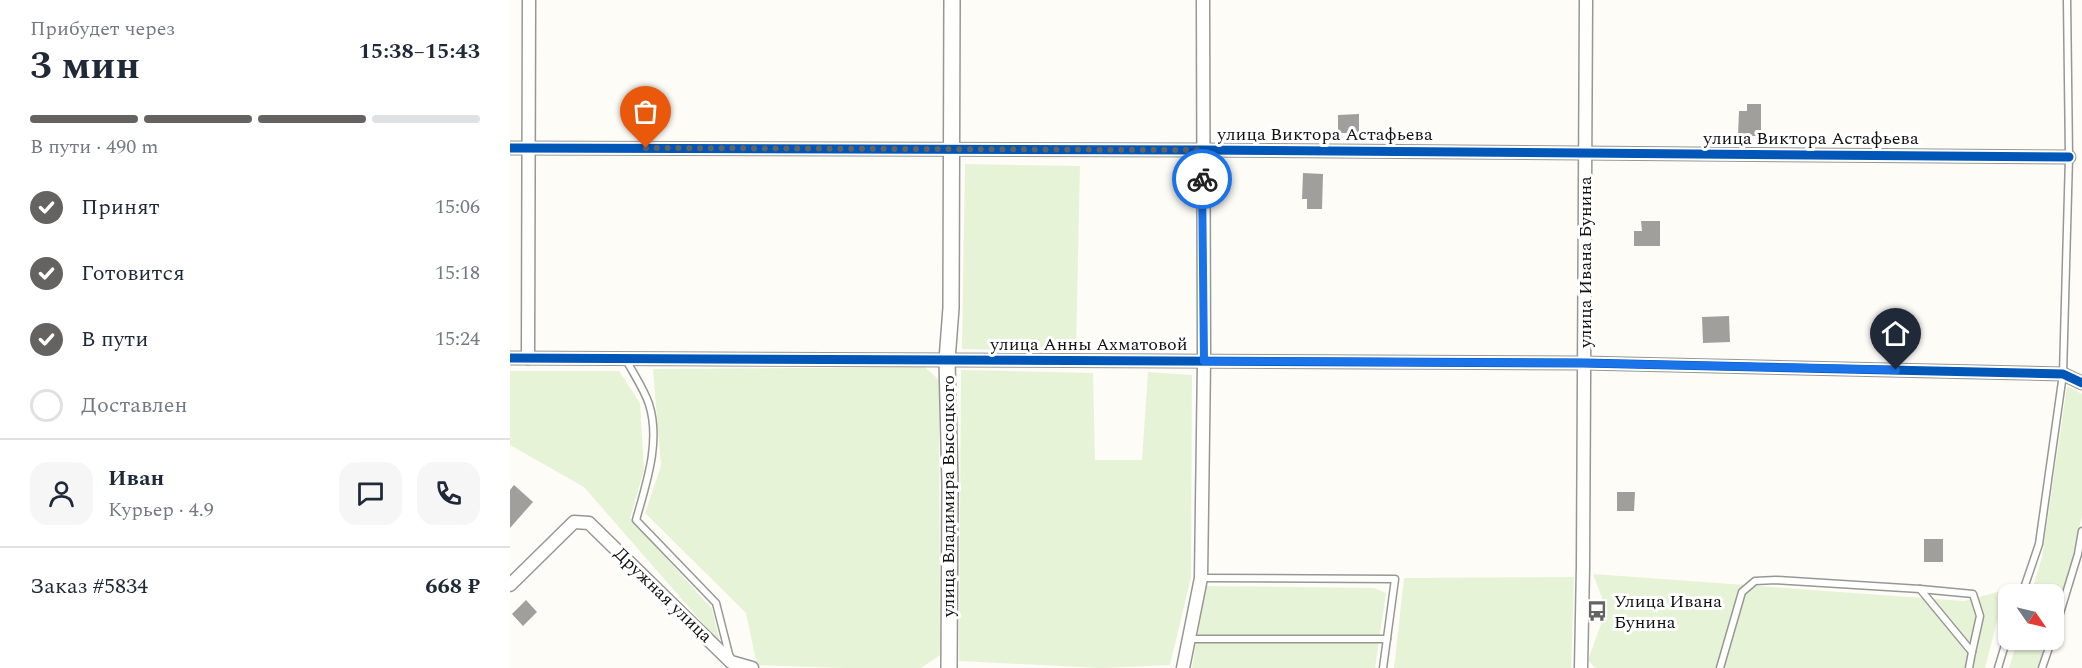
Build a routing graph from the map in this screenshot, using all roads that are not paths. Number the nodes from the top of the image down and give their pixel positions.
1 (529, 0) edge
2 (952, 0) edge
3 (1203, 0) edge
4 (1586, 0) edge
5 (2067, 0) edge
6 (510, 148) edge
7 (529, 148) junction
8 (950, 150) junction
9 (1202, 150) junction
10 (1586, 153) junction
11 (2069, 157) junction
12 (510, 358) edge
13 (528, 358) junction
14 (625, 358) junction
15 (947, 360) junction
16 (1204, 361) junction
17 (1584, 363) junction
18 (2063, 374) junction
19 (2082, 382) edge
20 (2082, 531) edge
21 (1201, 578) junction
22 (2025, 584) edge
23 (510, 585) edge
24 (1920, 589) junction
25 (2064, 600) edge
26 (1189, 639) junction
27 (1387, 639) junction
28 (2003, 650) edge
29 (2048, 650) edge
30 (1972, 652) junction
31 (728, 666) edge
32 (752, 668) edge
33 (948, 668) edge
34 (1183, 668) edge
35 (1383, 668) edge
36 (1581, 668) edge
37 (1720, 668) edge
38 (1969, 668) edge
39 (1998, 668) edge
40 (2042, 668) edge

1 - 7 street
2 - 8 street, улица Владимира Высоцкого
3 - 9 street
4 - 10 street, улица Ивана Бунина
5 - 11 lane
6 - 7 street, улица Виктора Астафьева
7 - 8 street, улица Виктора Астафьева
7 - 13 street
8 - 9 street, улица Виктора Астафьева
8 - 15 street, улица Владимира Высоцкого
9 - 10 street, улица Виктора Астафьева
9 - 16 street
10 - 11 street, улица Виктора Астафьева
10 - 17 street, улица Ивана Бунина
11 - 18 lane
12 - 13 street, улица Анны Ахматовой
13 - 14 street, улица Анны Ахматовой
14 - 15 street, улица Анны Ахматовой
14 - 31 lane
15 - 16 street, улица Анны Ахматовой
15 - 33 street, улица Владимира Высоцкого
16 - 17 street, улица Анны Ахматовой
16 - 21 street
17 - 18 street, улица Анны Ахматовой
17 - 36 street, улица Ивана Бунина
18 - 19 street
18 - 22 lane
20 - 25 lane
21 - 26 street
21 - 27 lane
23 - 31 street, Дружная улица
24 - 30 lane
24 - 30 lane
24 - 37 lane
26 - 27 lane
26 - 34 street
27 - 35 lane
28 - 39 lane
29 - 40 lane
30 - 38 lane
31 - 32 street, Дружная улица

